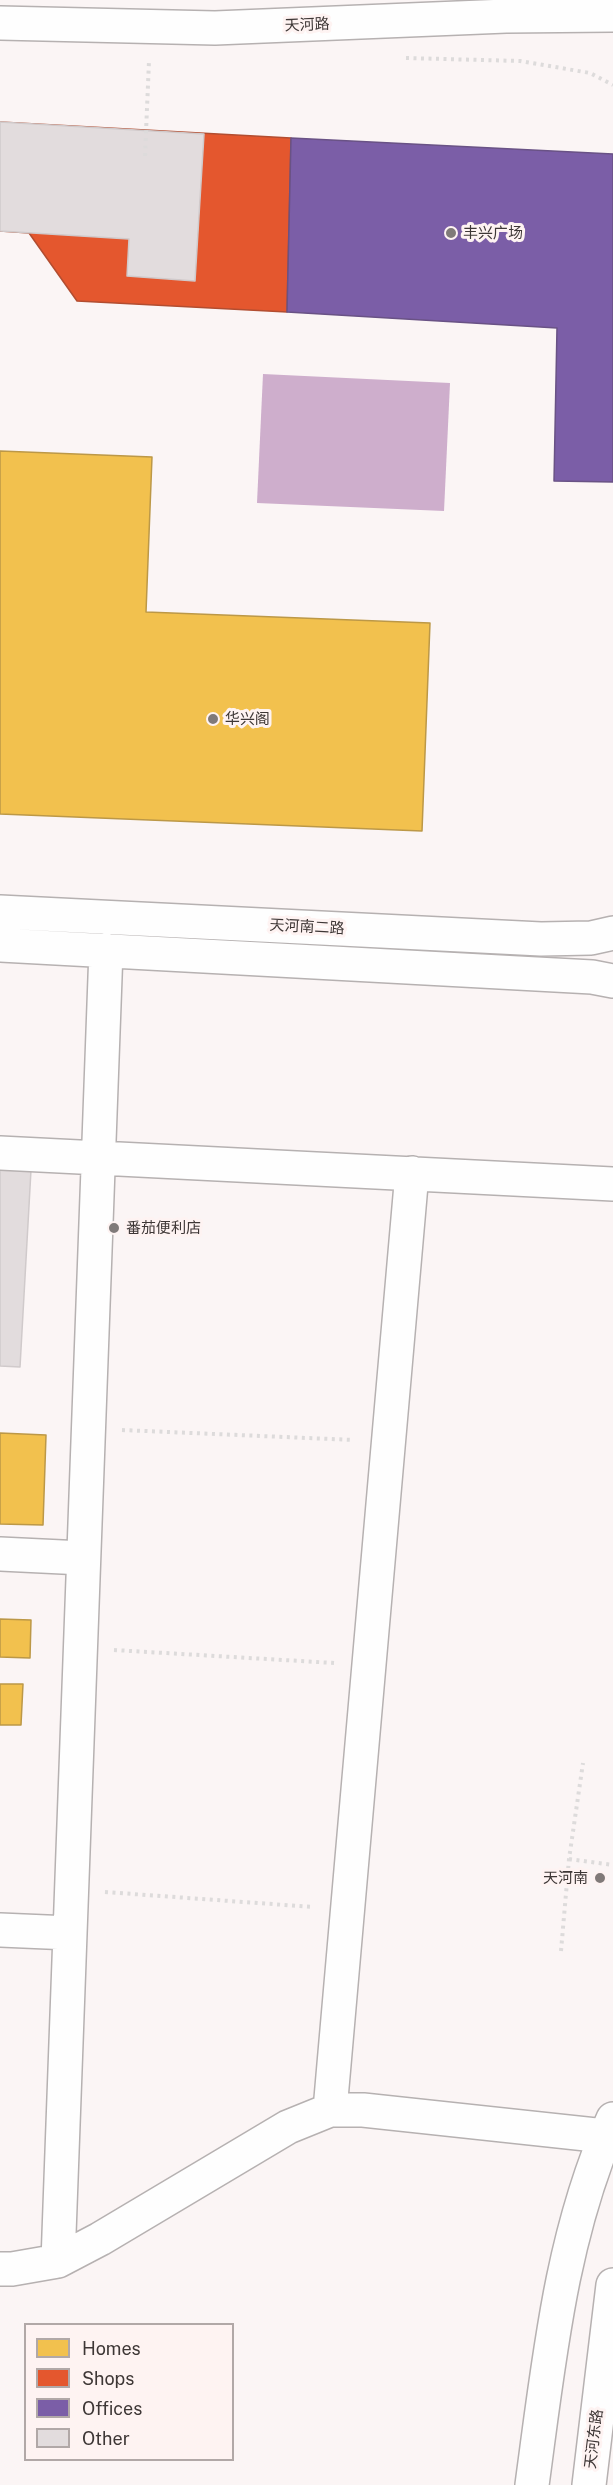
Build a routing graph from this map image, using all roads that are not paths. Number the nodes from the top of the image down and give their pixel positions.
1 (613, 15) edge
2 (507, 16) junction
3 (0, 23) edge
4 (613, 35) edge
5 (0, 912) edge
6 (613, 933) edge
7 (0, 945) edge
8 (105, 950) junction
9 (613, 981) edge
10 (0, 1153) edge
11 (98, 1158) junction
12 (412, 1173) junction
13 (613, 1184) edge
14 (0, 1554) edge
15 (83, 1558) junction
16 (0, 1930) edge
17 (70, 1933) junction
18 (330, 2110) junction
19 (609, 2127) edge
20 (58, 2261) junction
21 (0, 2269) edge
22 (613, 2285) edge
23 (532, 2485) edge
24 (589, 2485) edge

1 - 2 main road, 天河路
2 - 3 main road, 天河路
2 - 4 main road
5 - 6 main road, 天河南二路
7 - 8 main road
8 - 9 main road
8 - 11 main road
10 - 11 main road
11 - 12 main road
11 - 15 main road
12 - 13 main road
12 - 18 main road
14 - 15 main road
15 - 17 main road
16 - 17 main road
17 - 20 main road
18 - 19 main road
18 - 20 main road
19 - 23 main road
20 - 21 main road
22 - 24 main road, 天河东路

